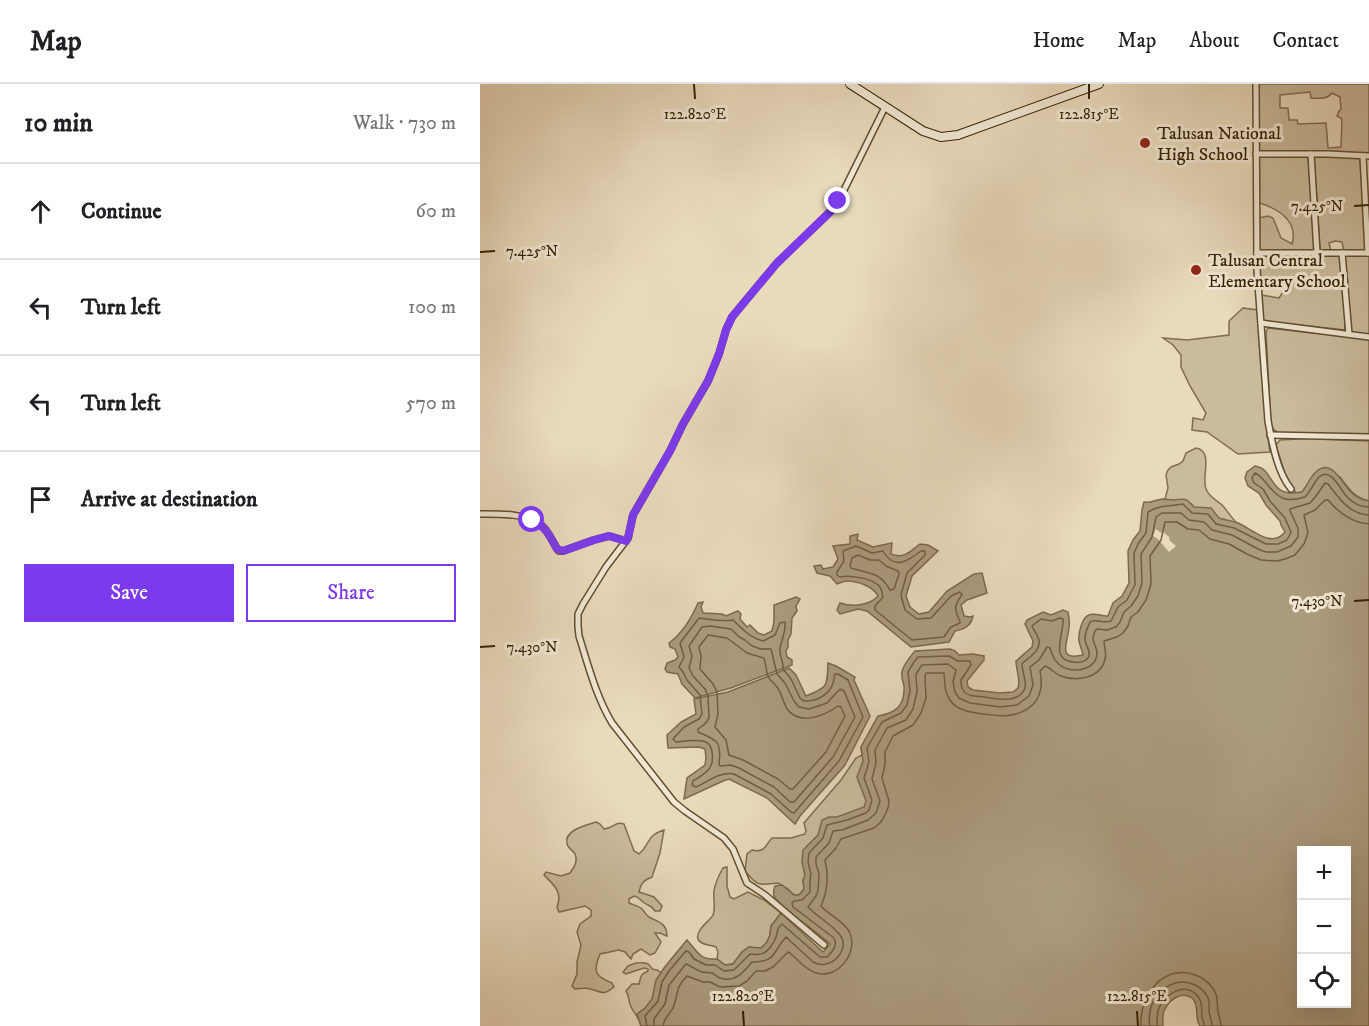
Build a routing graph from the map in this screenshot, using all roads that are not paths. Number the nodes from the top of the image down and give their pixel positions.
1 (850, 84) edge
2 (1099, 84) edge
3 (1256, 84) edge
4 (885, 107) junction
5 (1256, 154) junction
6 (1311, 154) junction
7 (1366, 156) edge
8 (1257, 253) junction
9 (1317, 253) junction
10 (1342, 253) junction
11 (1368, 253) edge
12 (1261, 322) junction
13 (1349, 334) junction
14 (1369, 337) edge
15 (1270, 435) junction
16 (1369, 437) edge
17 (1291, 489) dead end
18 (480, 514) edge
19 (626, 541) junction
20 (824, 945) dead end

1 - 4 main road
2 - 4 main road
3 - 5 street
4 - 19 street
5 - 6 street
5 - 8 street
6 - 7 street
6 - 9 street
7 - 11 street
8 - 9 street
8 - 12 street
9 - 10 street
10 - 11 street
10 - 13 street
12 - 13 street
12 - 15 street
13 - 14 street
15 - 16 street
15 - 17 street
18 - 19 street
19 - 20 street

